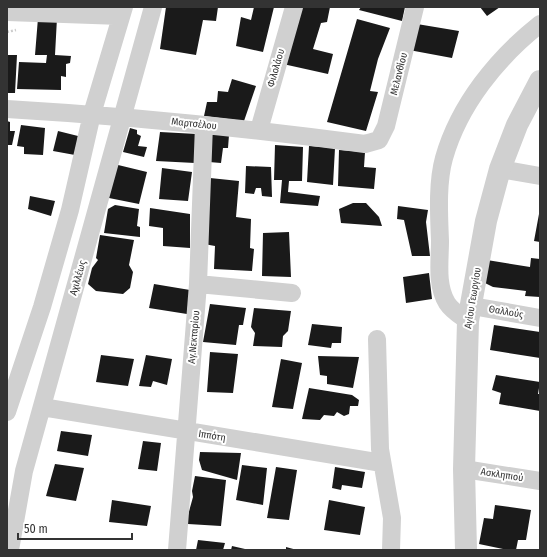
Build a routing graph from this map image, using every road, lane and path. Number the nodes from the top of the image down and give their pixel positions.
1 (153, 7) edge
2 (294, 7) edge
3 (415, 7) edge
4 (7, 12) edge
5 (122, 12) edge
6 (540, 24) edge
7 (540, 81) edge
8 (7, 109) edge
9 (92, 114) junction
10 (123, 117) junction
11 (204, 125) junction
12 (259, 130) junction
13 (379, 140) joint
14 (500, 169) junction
15 (540, 176) edge
16 (198, 284) junction
17 (292, 293) dead end
18 (470, 314) junction
19 (540, 318) edge
20 (377, 339) dead end
21 (8, 403) edge
22 (42, 407) junction
23 (186, 432) junction
24 (382, 463) junction
25 (464, 469) junction
26 (540, 481) edge
27 (15, 549) edge
28 (177, 550) edge
29 (391, 550) edge
30 (466, 550) edge

1 - 10 street, Αχιλλέως
2 - 12 street, Φιλολάου
3 - 13 street, Μελανθίου
4 - 5 street
5 - 9 street
6 - 18 street
7 - 14 street, Αγίου Γεωργίου
8 - 9 street, Μαρτσέλου
9 - 10 street, Μαρτσέλου
9 - 21 street
10 - 11 street, Μαρτσέλου
10 - 22 street, Αχιλλέως
11 - 12 street, Μαρτσέλου
11 - 16 street, Αγ.Νεκταρίου
12 - 13 street, Μαρτσέλου
14 - 15 street
14 - 18 street, Αγίου Γεωργίου
16 - 17 street
16 - 23 street, Αγ.Νεκταρίου
18 - 19 street, Θαλλούς
18 - 25 street, Αγίου Γεωργίου
20 - 24 street
22 - 23 street, Ιππότη
22 - 27 street, Αχιλλέως
23 - 24 street, Ιππότη
23 - 28 street, Αγ.Νεκταρίου
24 - 29 street
25 - 26 street, Ασκληπιού
25 - 30 street, Αγίου Γεωργίου

